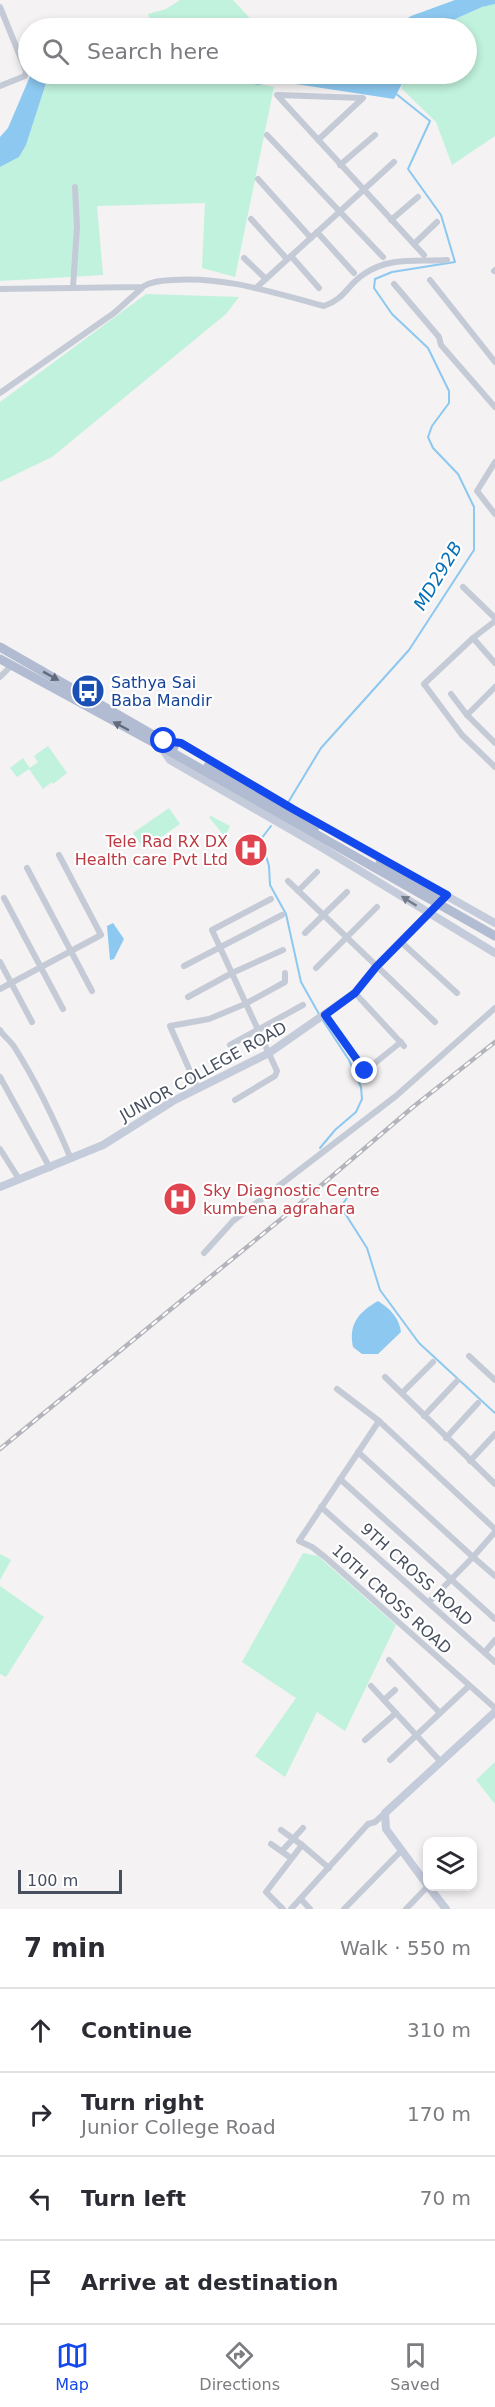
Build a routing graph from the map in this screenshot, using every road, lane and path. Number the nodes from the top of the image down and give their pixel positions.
1 (0, 7) edge
2 (18, 52) edge
3 (18, 79) edge
4 (0, 86) edge
5 (267, 135) dead end
6 (375, 135) dead end
7 (318, 140) junction
8 (394, 162) dead end
9 (340, 165) junction
10 (258, 179) dead end
11 (75, 187) dead end
12 (363, 190) junction
13 (418, 197) dead end
14 (339, 212) junction
15 (251, 219) dead end
16 (391, 220) junction
17 (437, 222) dead end
18 (317, 232) junction
19 (311, 238) junction
20 (414, 244) junction
21 (424, 255) dead end
22 (382, 256) dead end
23 (244, 258) dead end
24 (289, 258) junction
25 (447, 260) dead end
26 (354, 273) dead end
27 (266, 279) junction
28 (430, 280) dead end
29 (394, 284) dead end
30 (73, 287) junction
31 (142, 287) junction
32 (256, 288) junction
33 (319, 288) dead end
34 (0, 289) edge
35 (495, 362) edge
36 (0, 393) edge
37 (495, 407) edge
38 (495, 462) edge
39 (495, 514) edge
40 (464, 587) dead end
41 (495, 620) edge
42 (472, 638) junction
43 (0, 647) edge
44 (495, 651) edge
45 (489, 656) junction
46 (17, 657) junction
47 (0, 659) edge
48 (495, 663) edge
49 (12, 666) junction
50 (0, 677) edge
51 (495, 687) edge
52 (451, 694) dead end
53 (467, 715) junction
54 (494, 740) edge
55 (163, 744) junction
56 (174, 750) junction
57 (495, 767) edge
58 (59, 855) dead end
59 (27, 868) dead end
60 (317, 872) dead end
61 (288, 881) dead end
62 (298, 891) junction
63 (347, 892) dead end
64 (447, 895) junction
65 (4, 898) dead end
66 (270, 899) dead end
67 (377, 907) dead end
68 (429, 913) junction
69 (282, 915) dead end
70 (324, 916) junction
71 (495, 922) edge
72 (495, 930) edge
73 (305, 933) dead end
74 (495, 936) edge
75 (347, 939) junction
76 (401, 942) junction
77 (220, 947) junction
78 (283, 950) dead end
79 (71, 951) junction
80 (495, 953) edge
81 (0, 962) edge
82 (184, 966) dead end
83 (376, 967) junction
84 (41, 968) junction
85 (316, 968) dead end
86 (232, 973) junction
87 (285, 973) dead end
88 (11, 983) junction
89 (0, 989) edge
90 (92, 991) dead end
91 (355, 993) junction
92 (457, 993) dead end
93 (188, 997) dead end
94 (245, 1004) junction
95 (303, 1005) dead end
96 (63, 1008) dead end
97 (495, 1008) edge
98 (325, 1015) junction
99 (32, 1022) dead end
100 (435, 1022) dead end
101 (0, 1030) edge
102 (257, 1030) junction
103 (230, 1045) dead end
104 (269, 1053) junction
105 (0, 1077) edge
106 (198, 1089) junction
107 (235, 1100) dead end
108 (0, 1149) edge
109 (71, 1158) junction
110 (50, 1168) junction
111 (20, 1179) junction
112 (0, 1187) edge
113 (204, 1253) dead end
114 (469, 1356) dead end
115 (433, 1362) dead end
116 (385, 1377) dead end
117 (495, 1380) edge
118 (457, 1381) dead end
119 (337, 1389) dead end
120 (402, 1394) junction
121 (478, 1403) dead end
122 (424, 1416) junction
123 (379, 1421) junction
124 (495, 1434) edge
125 (446, 1438) junction
126 (358, 1452) junction
127 (470, 1461) junction
128 (340, 1479) junction
129 (494, 1483) edge
130 (321, 1507) junction
131 (495, 1530) edge
132 (474, 1557) junction
133 (495, 1576) edge
134 (452, 1580) junction
135 (429, 1602) junction
136 (495, 1619) edge
137 (495, 1640) edge
138 (485, 1652) junction
139 (389, 1660) dead end
140 (495, 1662) edge
141 (371, 1686) dead end
142 (470, 1686) junction
143 (395, 1690) dead end
144 (384, 1700) junction
145 (495, 1710) edge
146 (396, 1713) junction
147 (440, 1713) junction
148 (416, 1735) junction
149 (365, 1740) dead end
150 (390, 1760) dead end
151 (441, 1762) junction
152 (385, 1813) junction
153 (303, 1828) dead end
154 (281, 1830) dead end
155 (292, 1838) junction
156 (271, 1844) dead end
157 (302, 1845) junction
158 (282, 1851) junction
159 (401, 1851) junction
160 (291, 1858) junction
161 (329, 1868) junction
162 (423, 1880) edge
163 (423, 1891) edge
164 (432, 1891) edge
165 (300, 1899) junction
166 (283, 1909) edge
167 (291, 1909) edge
168 (310, 1909) edge
169 (344, 1909) edge
170 (406, 1909) edge
171 (446, 1909) edge

1 - 2 street
3 - 4 street
5 - 14 street
6 - 9 street
7 - 7 street
7 - 9 street
8 - 12 street
9 - 12 street
10 - 19 street
11 - 30 street
12 - 14 street
12 - 16 street
13 - 16 street
14 - 18 street
14 - 22 street
15 - 24 street
16 - 20 street
17 - 20 street
18 - 19 street
18 - 26 street
19 - 24 street
20 - 21 street
23 - 27 street
24 - 27 street
24 - 33 street
25 - 32 street
27 - 32 street
28 - 35 street
29 - 37 street
30 - 31 street
30 - 34 street
31 - 32 street
31 - 36 street
38 - 39 street
40 - 41 street
41 - 42 street
42 - 45 street
42 - 57 street
43 - 46 main road
44 - 45 street
45 - 48 street
46 - 49 street
46 -> 55 main road
47 - 49 main road
49 - 50 street
55 -> 49 main road
51 - 53 street
52 - 53 street
53 - 54 street
55 - 56 main road
55 - 64 street
68 -> 55 street
56 - 72 main road, bridge
56 - 74 main road, bridge
58 - 79 street
59 - 79 street
60 - 62 street
61 - 62 street
62 - 70 street
63 - 70 street
64 - 68 street, JUNIOR COLLEGE ROAD
64 - 71 street
65 - 84 street
66 - 77 street
67 - 75 street
68 - 76 street, JUNIOR COLLEGE ROAD
68 - 80 street
69 - 77 street
70 - 73 street
70 - 75 street
75 - 83 street
75 - 85 street
76 - 83 street, JUNIOR COLLEGE ROAD
76 - 92 street
77 - 82 street
77 - 86 street
78 - 86 street
79 - 84 street
79 - 90 street
81 - 88 street
83 - 91 street, JUNIOR COLLEGE ROAD
83 - 100 street
84 - 88 street
84 - 96 street
86 - 93 street
86 - 94 street
87 - 94 street
88 - 89 street
88 - 99 street
91 - 98 street, JUNIOR COLLEGE ROAD
91 - 98 street
94 - 102 street
94 - 106 street
95 - 102 street
97 - 113 street
98 - 104 street, JUNIOR COLLEGE ROAD
101 - 109 street
102 - 103 street
102 - 104 street
104 - 106 street, JUNIOR COLLEGE ROAD
104 - 107 street
105 - 110 street
106 - 109 street, JUNIOR COLLEGE ROAD
108 - 111 street
109 - 110 street, JUNIOR COLLEGE ROAD
110 - 111 street, JUNIOR COLLEGE ROAD
111 - 112 street, JUNIOR COLLEGE ROAD
114 - 117 street
115 - 120 street
116 - 120 street
118 - 122 street
119 - 123 street
120 - 122 street
121 - 125 street
122 - 125 street
123 - 126 street
123 - 131 street
124 - 127 street
125 - 127 street
126 - 128 street
126 - 132 street
127 - 129 street
128 - 130 street
128 - 134 street
130 - 135 street, 9TH CROSS ROAD
130 - 142 street, 10TH CROSS ROAD
131 - 132 street
132 - 133 street
132 - 134 street
134 - 135 street
134 - 136 street
135 - 138 street, 9TH CROSS ROAD
137 - 138 street
138 - 140 street, 9TH CROSS ROAD
139 - 147 street
141 - 144 street
142 - 145 street, 10TH CROSS ROAD
142 - 147 street
143 - 144 street
144 - 146 street
145 - 151 street
146 - 148 street
146 - 149 street
147 - 148 street
148 - 150 street
148 - 151 street
151 - 152 street
152 - 159 street
152 - 161 street
153 - 155 street
154 - 155 street
155 - 157 street
155 - 158 street
156 - 158 street
157 - 160 street
157 - 161 street
158 - 160 street
159 - 162 street
159 - 169 street
160 - 166 street
161 - 165 street
163 - 170 street
164 - 171 street
165 - 167 street
165 - 168 street

